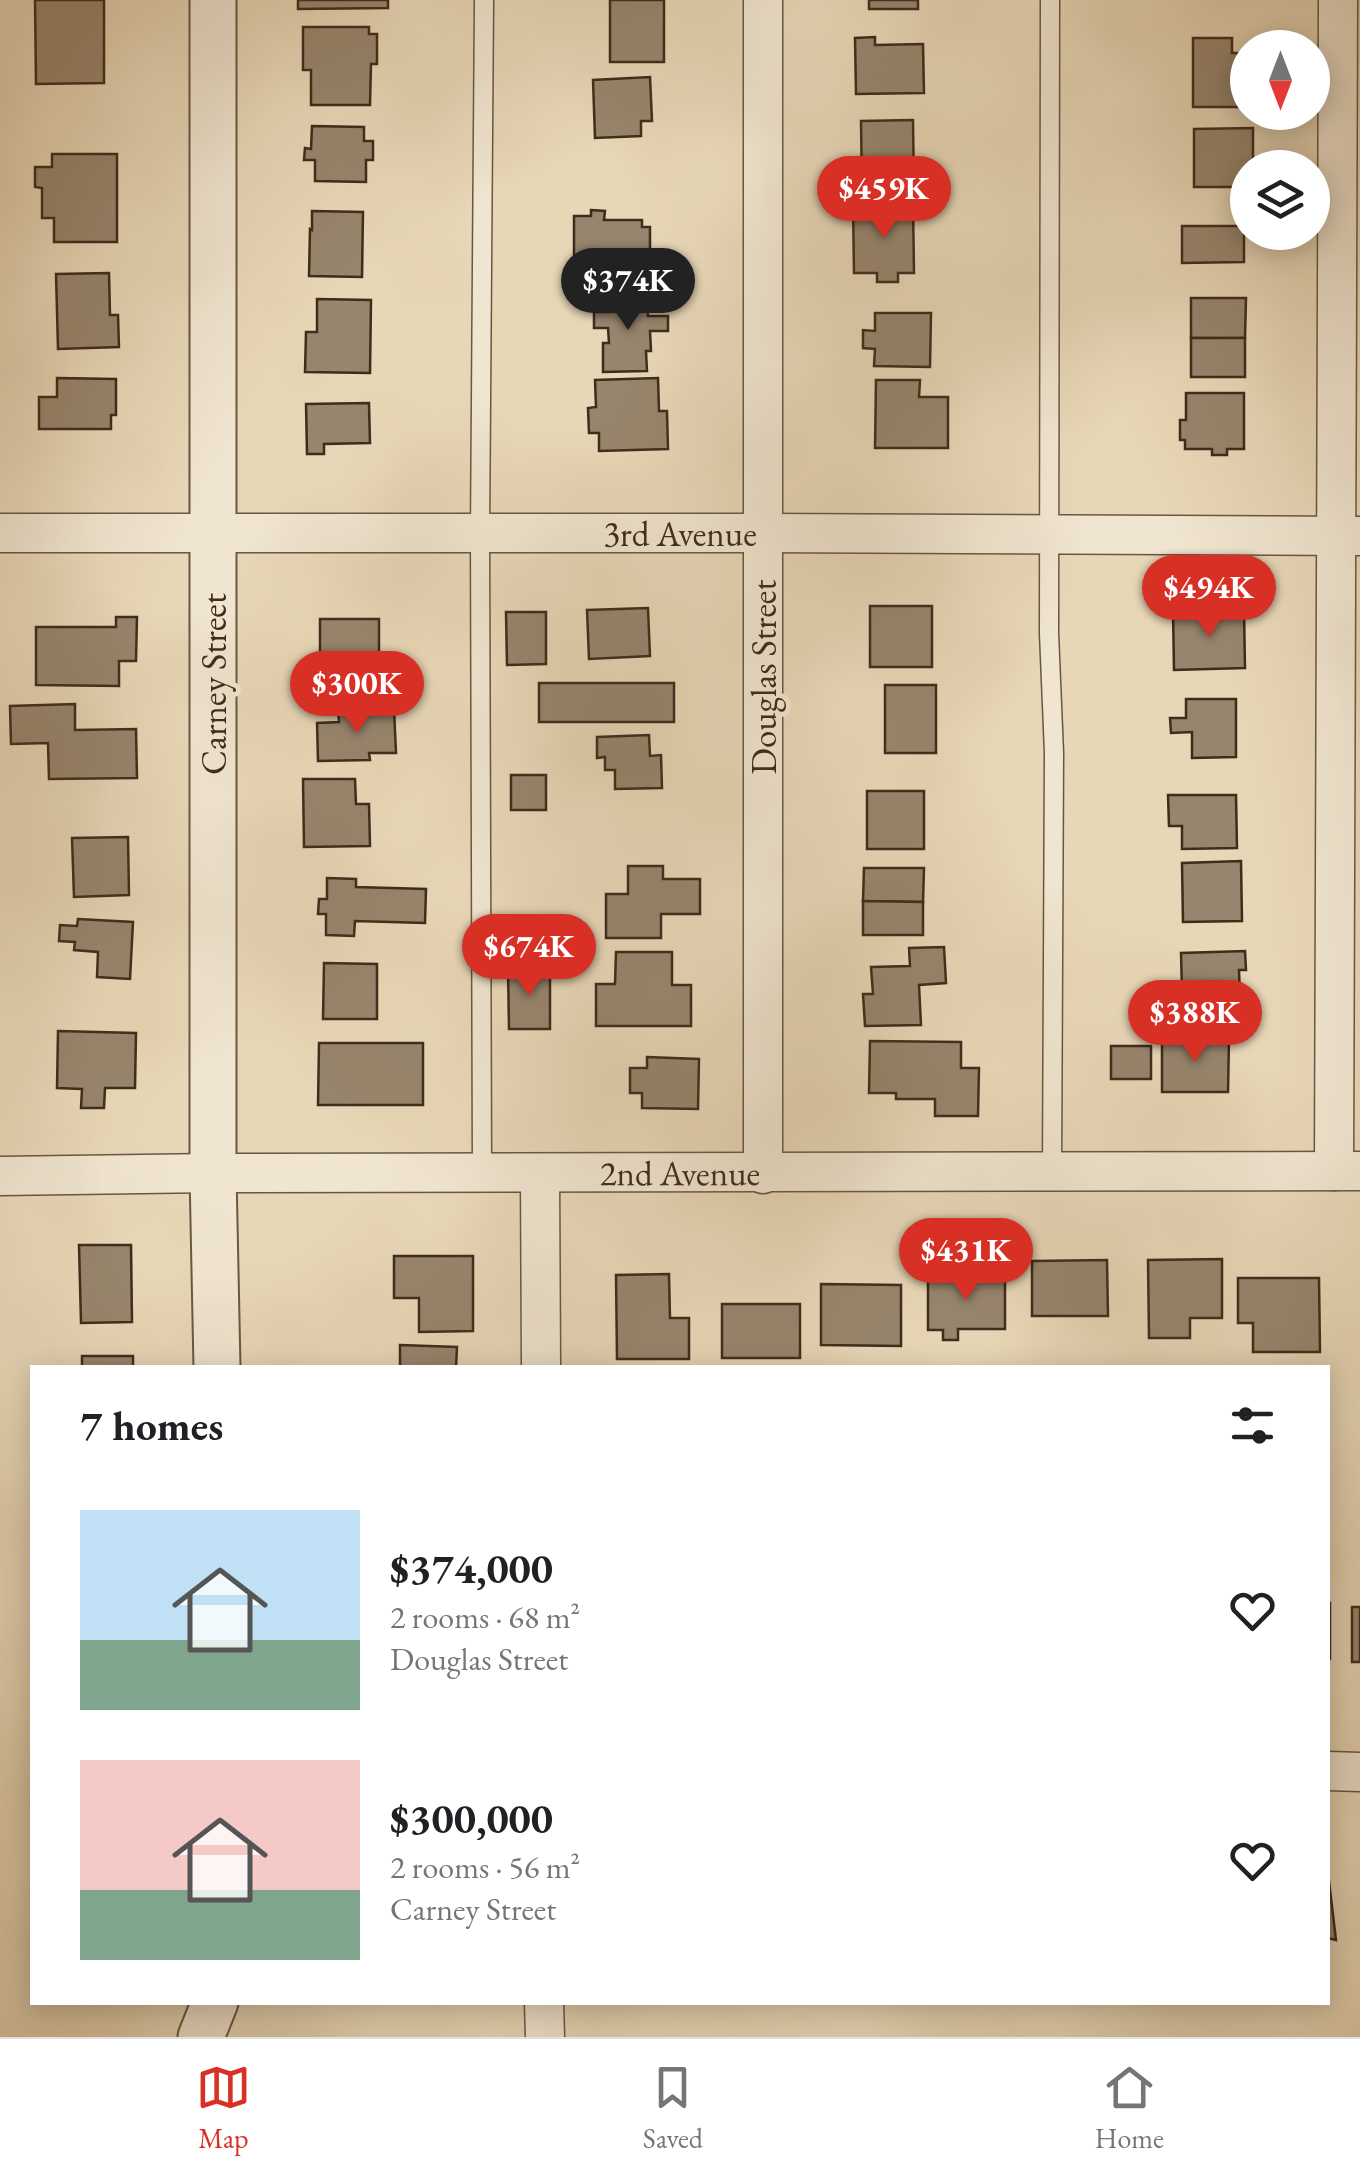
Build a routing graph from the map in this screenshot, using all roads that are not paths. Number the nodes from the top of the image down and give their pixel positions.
1 (213, 0) edge
2 (484, 0) edge
3 (763, 0) edge
4 (1050, 0) edge
5 (1338, 0) edge
6 (0, 533) edge
7 (213, 533) junction
8 (480, 533) junction
9 (763, 533) junction
10 (1048, 535) junction
11 (1349, 536) edge
12 (1347, 1171) edge
13 (213, 1173) junction
14 (482, 1173) junction
15 (540, 1173) junction
16 (1052, 1173) junction
17 (763, 1174) junction
18 (0, 1176) edge
19 (217, 1365) edge
20 (541, 1365) edge
21 (1330, 1771) edge
22 (1360, 1772) edge
23 (214, 2005) edge
24 (544, 2005) edge
25 (201, 2037) edge
26 (544, 2037) edge

1 - 7 street, Carney Street
2 - 8 lane
3 - 9 street, Douglas Street
4 - 10 lane
5 - 11 street
6 - 7 street, 3rd Avenue
7 - 8 street, 3rd Avenue
7 - 13 street, Carney Street
8 - 9 street, 3rd Avenue
8 - 14 lane
9 - 10 street, 3rd Avenue
9 - 17 street, Douglas Street
10 - 11 street, 3rd Avenue
10 - 16 lane
11 - 12 street
12 - 16 street, 2nd Avenue
13 - 14 street, 2nd Avenue
13 - 18 street, 2nd Avenue
13 - 19 street, Carney Street
14 - 15 street, 2nd Avenue
15 - 17 street, 2nd Avenue
15 - 20 street
16 - 17 street, 2nd Avenue
21 - 22 street
23 - 25 street
24 - 26 street

